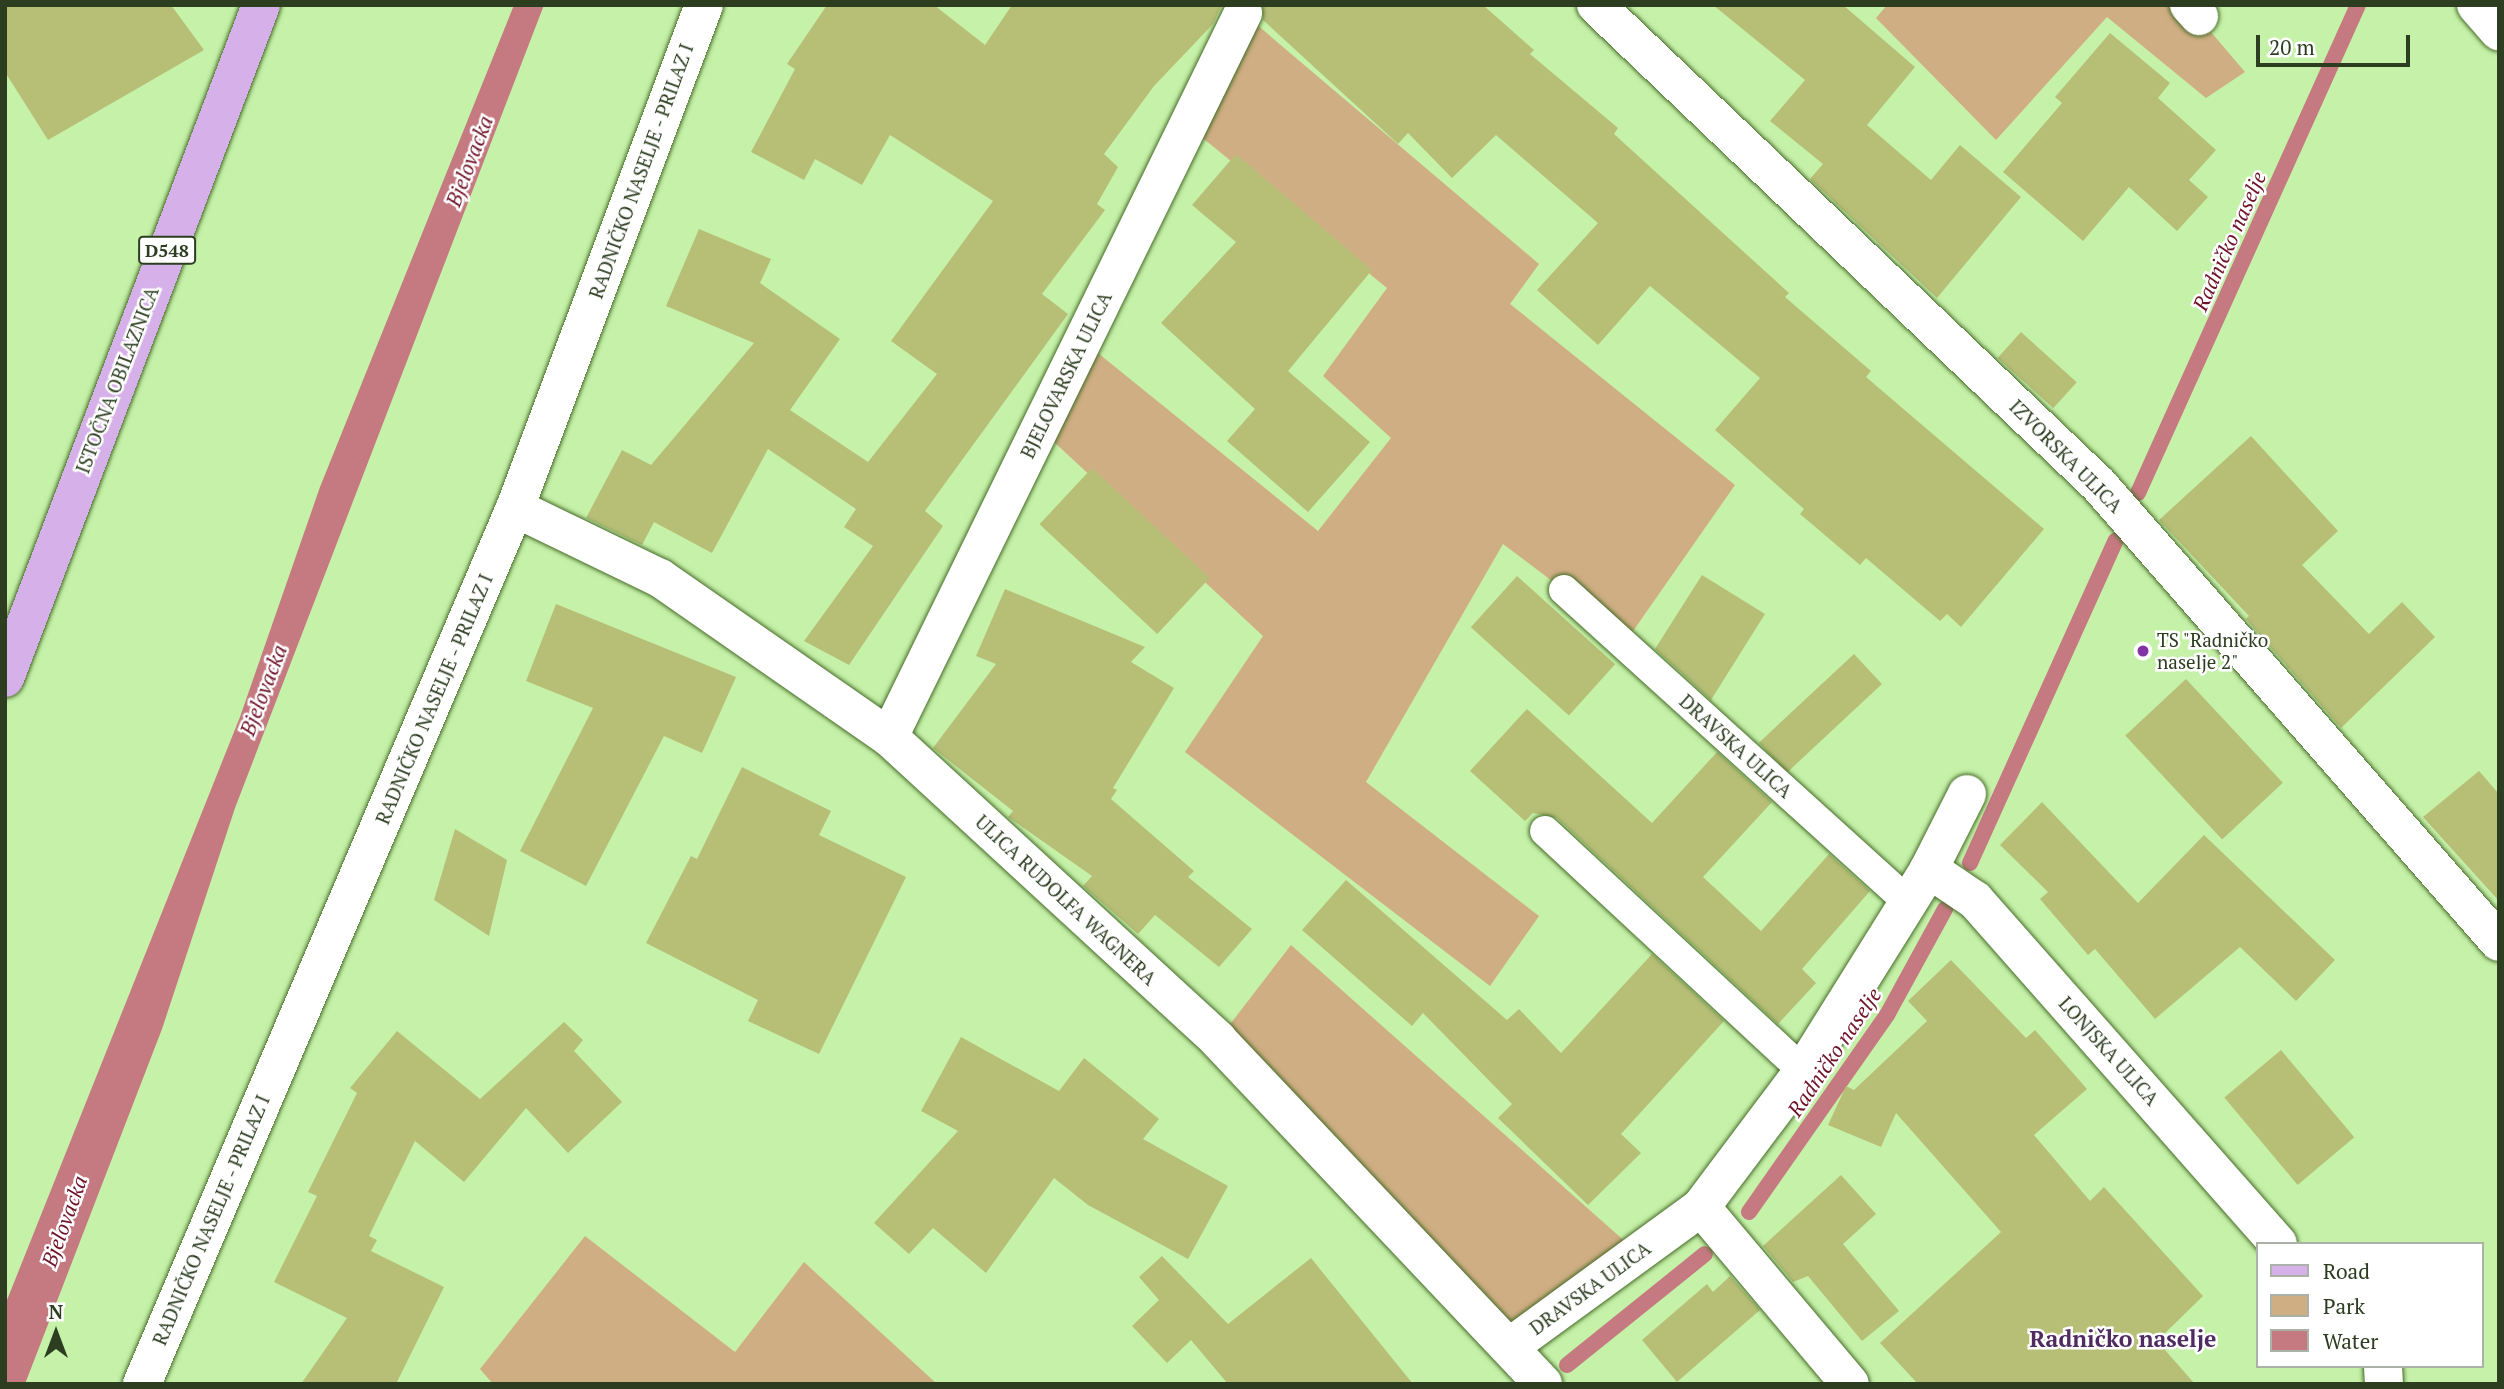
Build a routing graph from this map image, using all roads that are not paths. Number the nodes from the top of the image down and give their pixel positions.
1 (261, 5) edge
2 (704, 5) edge
3 (1596, 5) edge
4 (2476, 5) edge
5 (1243, 13) dead end
6 (2499, 31) edge
7 (515, 508) junction
8 (1564, 590) dead end
9 (5, 678) edge
10 (889, 737) junction
11 (1968, 794) dead end
12 (1545, 831) dead end
13 (1929, 869) junction
14 (1908, 902) junction
15 (2499, 942) edge
16 (1802, 1071) junction
17 (1700, 1207) junction
18 (2276, 1242) edge
19 (1511, 1345) junction
20 (142, 1384) edge
21 (1543, 1384) edge
22 (1850, 1384) edge

1 - 9 main road, ISTOČNA OBILAZNICA / D548
2 - 7 street, RADNIČKO NASELJE - PRILAZ I
3 - 15 street, IZVORSKA ULICA
4 - 6 street
5 - 10 street, BJELOVARSKA ULICA
7 - 10 street, ULICA RUDOLFA WAGNERA
7 - 20 street, RADNIČKO NASELJE - PRILAZ I
8 - 14 lane, DRAVSKA ULICA
10 - 19 street, ULICA RUDOLFA WAGNERA
11 - 13 street, DRAVSKA ULICA
12 - 16 lane
13 - 14 street, DRAVSKA ULICA
13 - 18 street, LONJSKA ULICA
14 - 16 street, DRAVSKA ULICA
16 - 17 street, DRAVSKA ULICA
17 - 19 street, DRAVSKA ULICA
17 - 22 street
19 - 21 street, ULICA RUDOLFA WAGNERA

